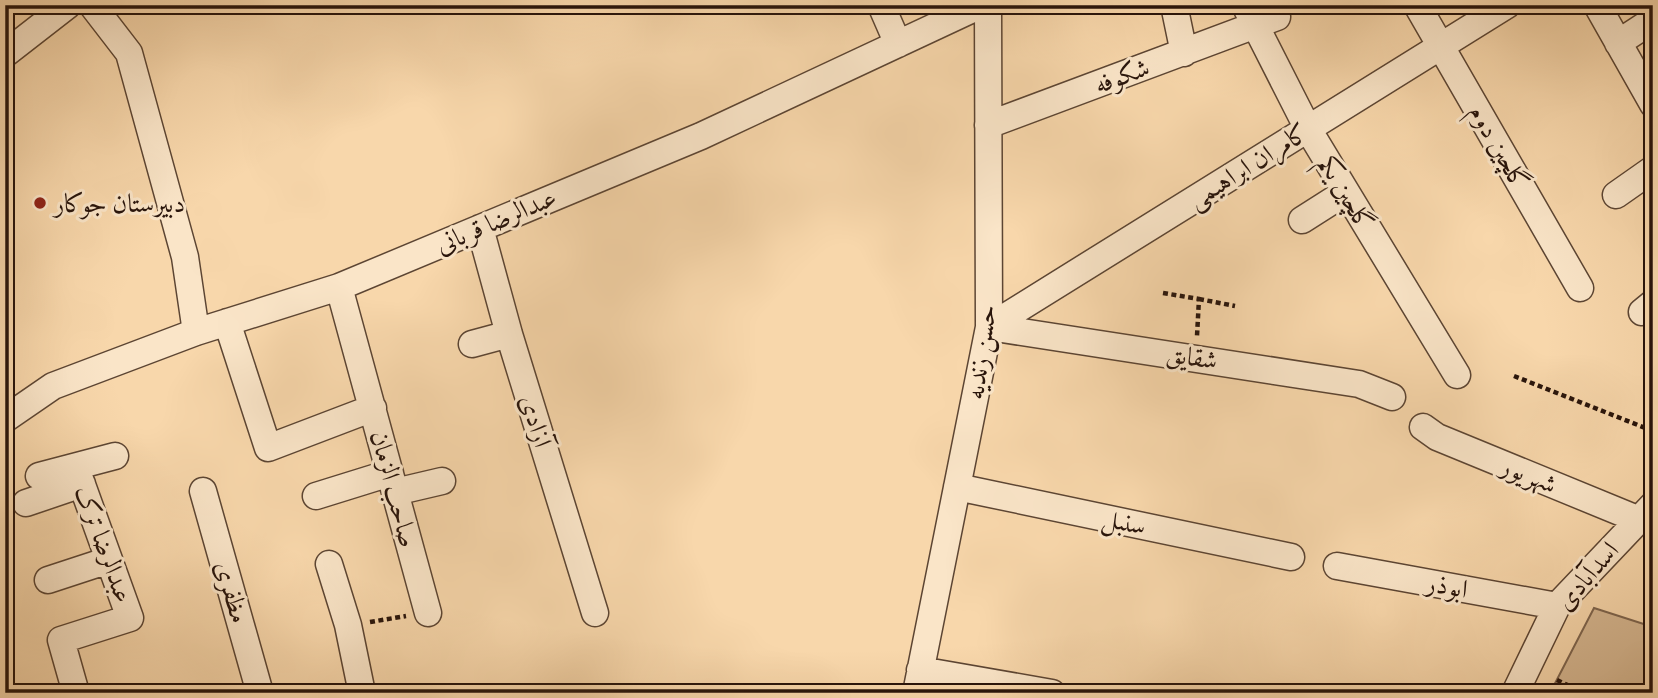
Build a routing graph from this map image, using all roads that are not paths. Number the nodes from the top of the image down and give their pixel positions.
1 (68, 5) edge
2 (92, 5) edge
3 (881, 5) edge
4 (981, 5) edge
5 (988, 5) edge
6 (1174, 5) edge
7 (1417, 5) edge
8 (1507, 5) edge
9 (1597, 5) edge
10 (1259, 17) edge
11 (1650, 22) dead end
12 (1618, 43) junction
13 (898, 44) junction
14 (1441, 46) junction
15 (1184, 53) junction
16 (5, 54) edge
17 (1653, 104) edge
18 (989, 125) junction
19 (1307, 129) junction
20 (1653, 169) edge
21 (1346, 192) junction
22 (1616, 195) dead end
23 (1302, 220) dead end
24 (480, 228) junction
25 (339, 287) junction
26 (1580, 288) dead end
27 (228, 322) junction
28 (989, 327) junction
29 (196, 332) junction
30 (509, 334) junction
31 (472, 344) dead end
32 (1457, 375) dead end
33 (1392, 397) dead end
34 (373, 408) junction
35 (5, 419) edge
36 (1423, 427) dead end
37 (115, 456) dead end
38 (39, 476) dead end
39 (79, 476) junction
40 (442, 481) dead end
41 (392, 482) junction
42 (957, 487) junction
43 (203, 491) dead end
44 (316, 496) dead end
45 (26, 503) dead end
46 (1645, 512) edge
47 (1291, 557) dead end
48 (109, 560) junction
49 (329, 564) dead end
50 (1337, 566) dead end
51 (48, 580) dead end
52 (1557, 606) junction
53 (428, 613) road end
54 (595, 613) dead end
55 (918, 681) edge
56 (76, 693) edge
57 (260, 693) edge
58 (362, 693) edge
59 (1052, 693) edge
60 (1515, 693) edge

1 - 16 street
2 - 29 street
3 - 13 street
4 - 13 street, عبدالرضا قربانی
5 - 18 street, حسن زندیه
6 - 15 street
7 - 14 street, گلچین دوم
8 - 14 street, کامران ابراهیمی
9 - 12 street
10 - 15 street, شکوفه
10 - 19 street, گلچین یکم
11 - 12 street
12 - 17 street
13 - 24 street, عبدالرضا قربانی
14 - 19 street, کامران ابراهیمی
14 - 26 street, گلچین دوم
15 - 18 street, شکوفه
18 - 28 street, حسن زندیه
19 - 21 street, گلچین یکم
19 - 28 street, کامران ابراهیمی
20 - 22 street
21 - 23 street
21 - 32 street, گلچین یکم
24 - 25 street, عبدالرضا قربانی
24 - 30 street, آزادی
25 - 27 street, عبدالرضا قربانی
25 - 34 street, صاحب الزمان
27 - 29 street, عبدالرضا قربانی
27 - 34 street
28 - 33 street, شقایق
28 - 42 street, حسن زندیه
29 - 35 street, عبدالرضا قربانی
30 - 31 street
30 - 54 street, آزادی
34 - 41 street, صاحب الزمان
36 - 46 street, شهریور
37 - 39 street
38 - 39 street
39 - 45 street
39 - 48 street, عبدالرضا ترک
40 - 41 street
41 - 44 street
41 - 53 street, صاحب الزمان
42 - 47 street, سنبل
42 - 55 street, حسن زندیه
43 - 57 street, مظفری
46 - 52 street, اسدآبادی
48 - 51 street
48 - 56 street, عبدالرضا ترک
49 - 58 street
50 - 52 street, ابوذر
52 - 60 street, اسدآبادی
55 - 59 street

